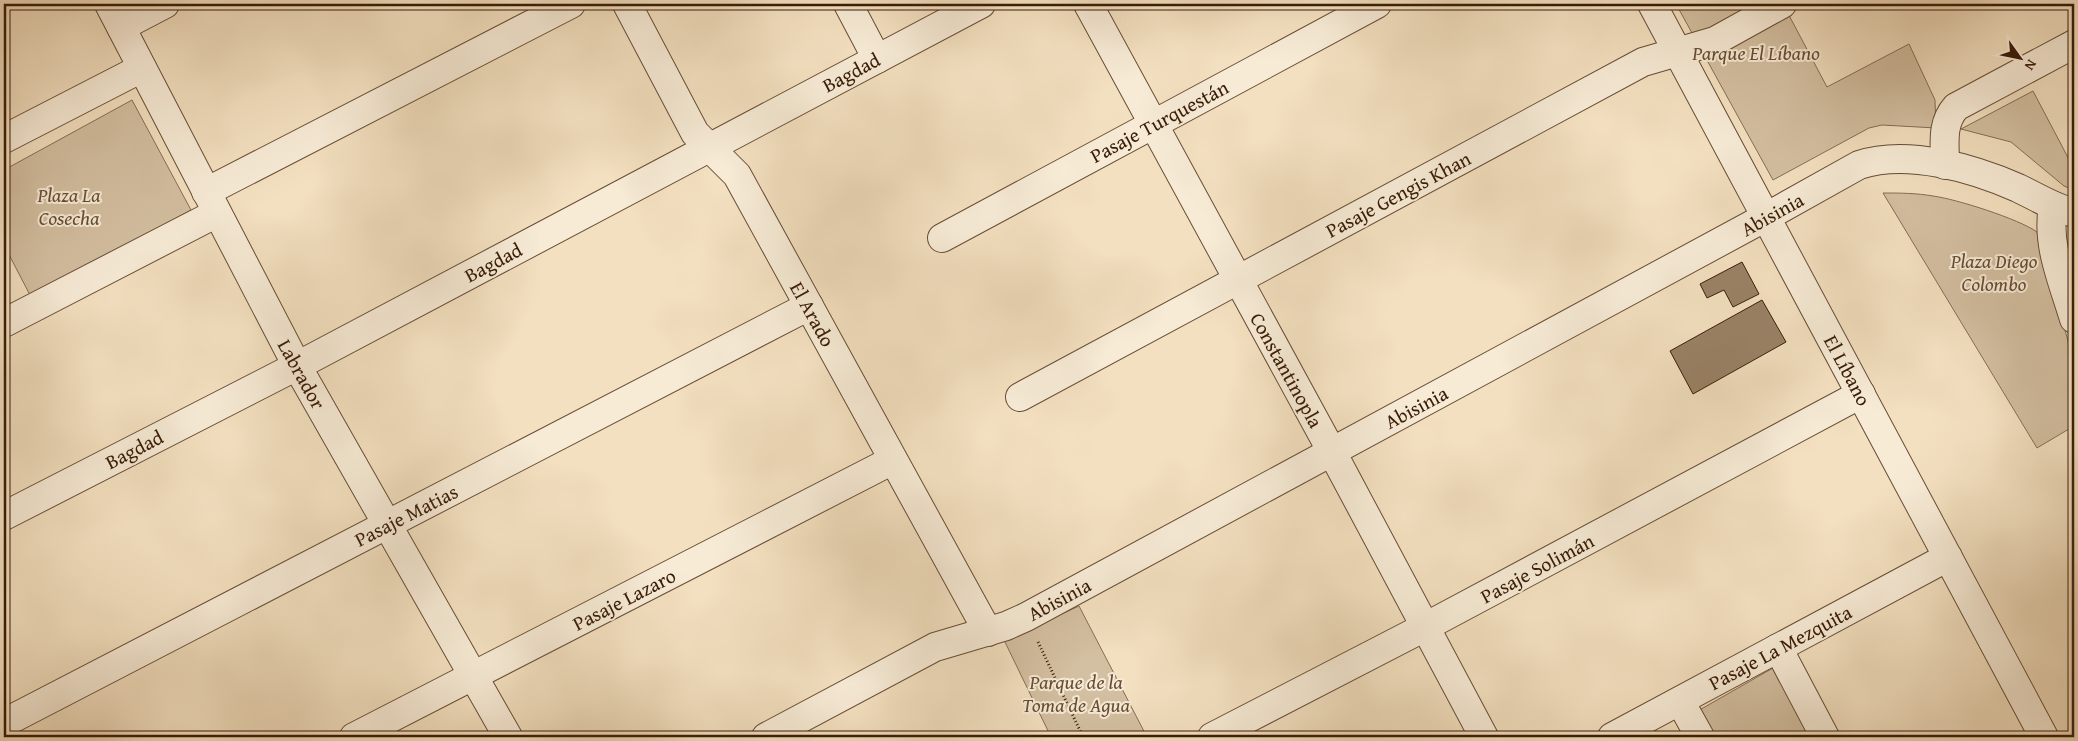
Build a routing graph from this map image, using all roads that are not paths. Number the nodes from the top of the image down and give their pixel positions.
1 (165, 4) edge
2 (570, 4) edge
3 (627, 4) edge
4 (848, 4) edge
5 (981, 4) edge
6 (1088, 4) edge
7 (1377, 4) edge
8 (1652, 4) edge
9 (1782, 4) edge
10 (115, 15) edge
11 (2074, 44) edge
12 (1678, 51) junction
13 (877, 59) junction
14 (142, 68) junction
15 (1154, 124) junction
16 (4, 139) edge
17 (709, 148) junction
18 (1945, 165) junction
19 (212, 202) junction
20 (2064, 209) edge
21 (1766, 218) junction
22 (942, 238) dead end
23 (1239, 280) junction
24 (809, 306) junction
25 (2074, 319) edge
26 (4, 323) edge
27 (297, 366) junction
28 (1861, 394) junction
29 (1020, 398) dead end
30 (1332, 452) junction
31 (893, 460) junction
32 (4, 516) edge
33 (388, 524) junction
34 (1948, 557) junction
35 (1425, 628) junction
36 (988, 632) junction
37 (1778, 648) junction
38 (473, 676) junction
39 (1680, 701) junction
40 (4, 723) edge
41 (354, 737) edge
42 (508, 737) edge
43 (766, 737) edge
44 (1212, 737) edge
45 (1484, 737) edge
46 (1612, 737) edge
47 (1700, 737) edge
48 (1825, 737) edge
49 (2044, 737) edge

1 - 10 street
2 - 19 street
3 - 17 street, El Arado
4 - 13 street
5 - 13 street, Bagdad
6 - 15 street, Constantinopla
7 - 15 street, Pasaje Turquestán
8 - 12 street, El Líbano
9 - 12 street, Pasaje Gengis Khan
10 - 14 street, Labrador
11 - 18 street
12 - 21 street, El Líbano
12 - 23 street, Pasaje Gengis Khan
13 - 17 street, Bagdad
14 - 16 street
14 - 19 street, Labrador
15 - 22 street, Pasaje Turquestán
15 - 23 street, Constantinopla
17 - 24 street, El Arado
17 - 27 street, Bagdad
18 - 20 street, Abisinia
18 - 21 street, Abisinia
19 - 26 street
19 - 27 street, Labrador
20 - 25 street
21 - 28 street, El Líbano
21 - 30 street, Abisinia
23 - 29 street, Pasaje Gengis Khan
23 - 30 street, Constantinopla
24 - 31 street, El Arado
24 - 33 street, Pasaje Matias
27 - 32 street, Bagdad
27 - 33 street, Labrador
28 - 34 street, El Líbano
28 - 35 street, Pasaje Solimán
30 - 35 street, Constantinopla
30 - 36 street, Abisinia
31 - 36 street, El Arado
31 - 38 street, Pasaje Lazaro
33 - 38 street, Labrador
33 - 40 street, Pasaje Matias
34 - 37 street, Pasaje La Mezquita
34 - 49 street, El Líbano
35 - 44 street, Pasaje Solimán
35 - 45 street, Constantinopla
36 - 43 street, Abisinia
37 - 39 street, Pasaje La Mezquita
37 - 48 street
38 - 41 street, Pasaje Lazaro
38 - 42 street, Labrador
39 - 46 street, Pasaje La Mezquita
39 - 47 street

